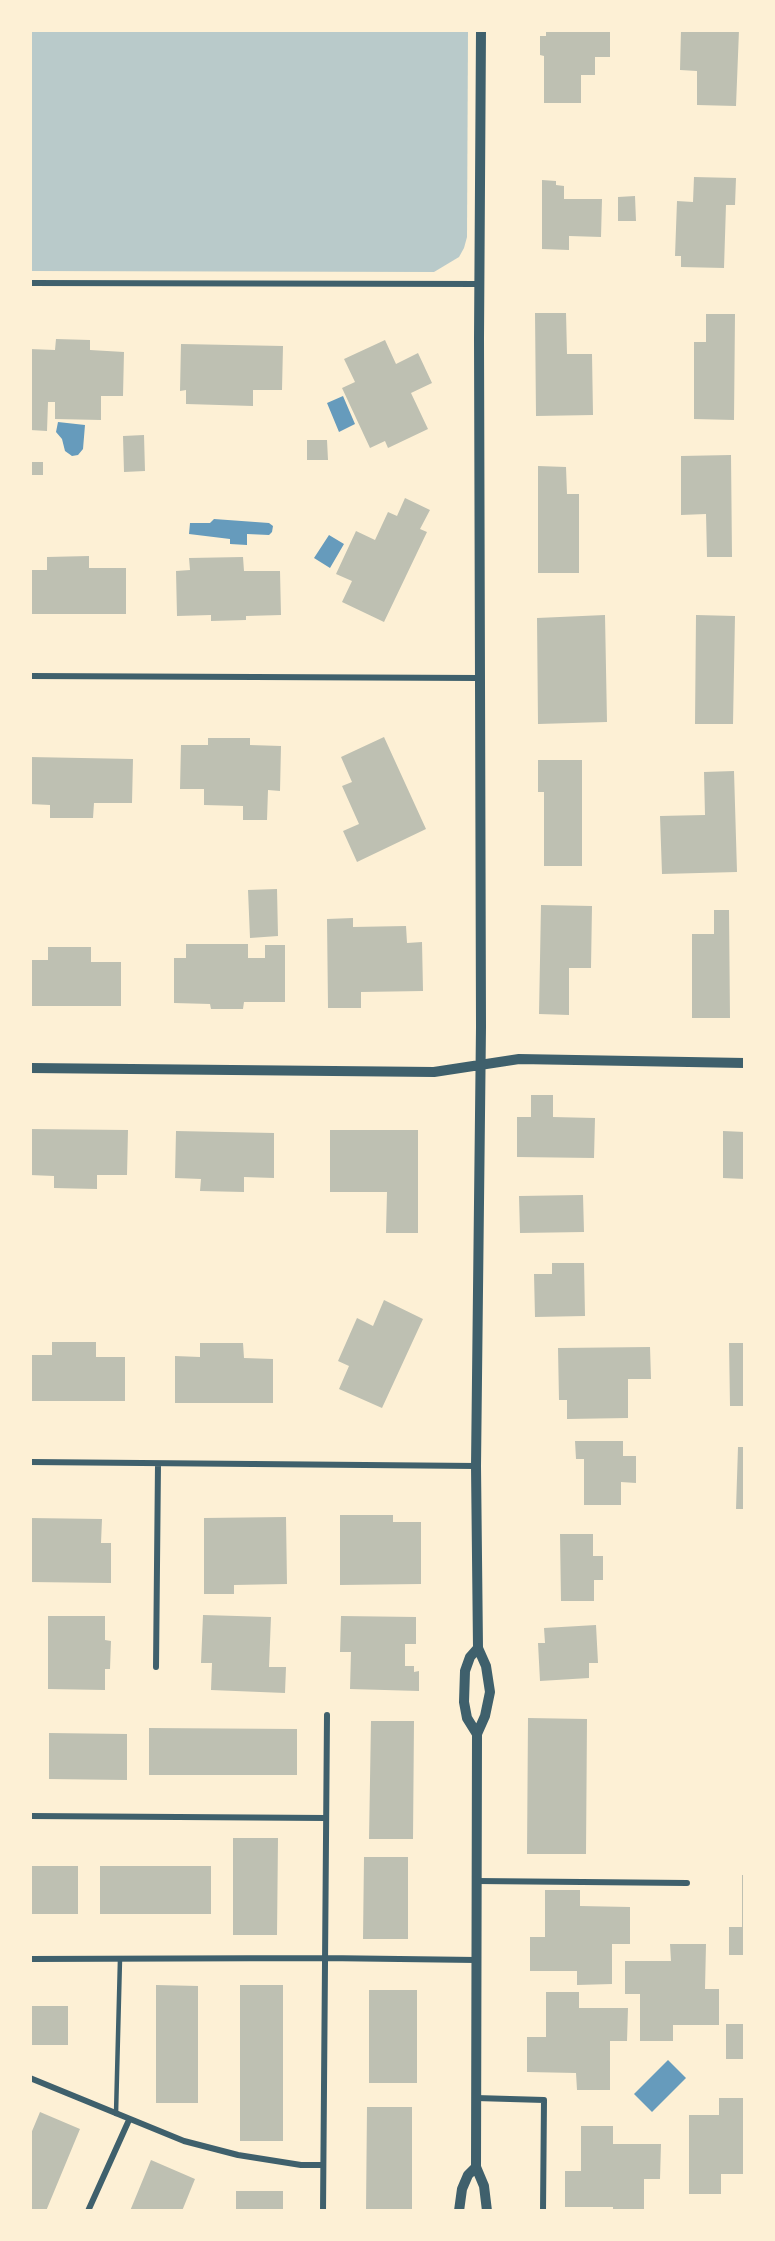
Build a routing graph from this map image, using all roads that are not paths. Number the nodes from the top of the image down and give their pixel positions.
1 (481, 30) edge
2 (30, 283) edge
3 (479, 284) junction
4 (30, 676) edge
5 (479, 678) junction
6 (745, 1063) edge
7 (480, 1065) junction
8 (30, 1068) edge
9 (30, 1462) edge
10 (158, 1464) junction
11 (476, 1466) junction
12 (478, 1648) junction
13 (156, 1667) dead end
14 (327, 1714) dead end
15 (477, 1734) junction
16 (30, 1816) edge
17 (326, 1818) junction
18 (477, 1881) junction
19 (687, 1883) dead end
20 (323, 1958) junction
21 (30, 1959) edge
22 (120, 1959) junction
23 (476, 1960) junction
24 (30, 2078) edge
25 (476, 2098) junction
26 (116, 2114) junction
27 (129, 2120) junction
28 (323, 2165) junction
29 (476, 2168) junction
30 (88, 2211) edge
31 (323, 2211) edge
32 (459, 2211) edge
33 (488, 2211) edge
34 (543, 2211) edge

1 - 3 street
2 - 3 street
3 - 5 street
4 - 5 street
5 - 7 street
6 - 7 street
7 - 8 street
7 - 11 street
9 - 10 street
10 - 11 street
10 - 13 street
11 - 12 street
12 - 15 street
12 - 15 street
14 - 17 street
15 - 18 street
16 - 17 street
17 - 20 street
18 - 19 street
18 - 23 street
20 - 22 street
20 - 23 street
20 - 28 street
21 - 22 street
22 - 26 lane
23 - 25 street
24 - 26 street
25 - 29 street
25 - 34 street
26 - 27 street
27 - 28 street
27 - 30 street
28 - 31 street
29 - 32 street
29 - 33 street

